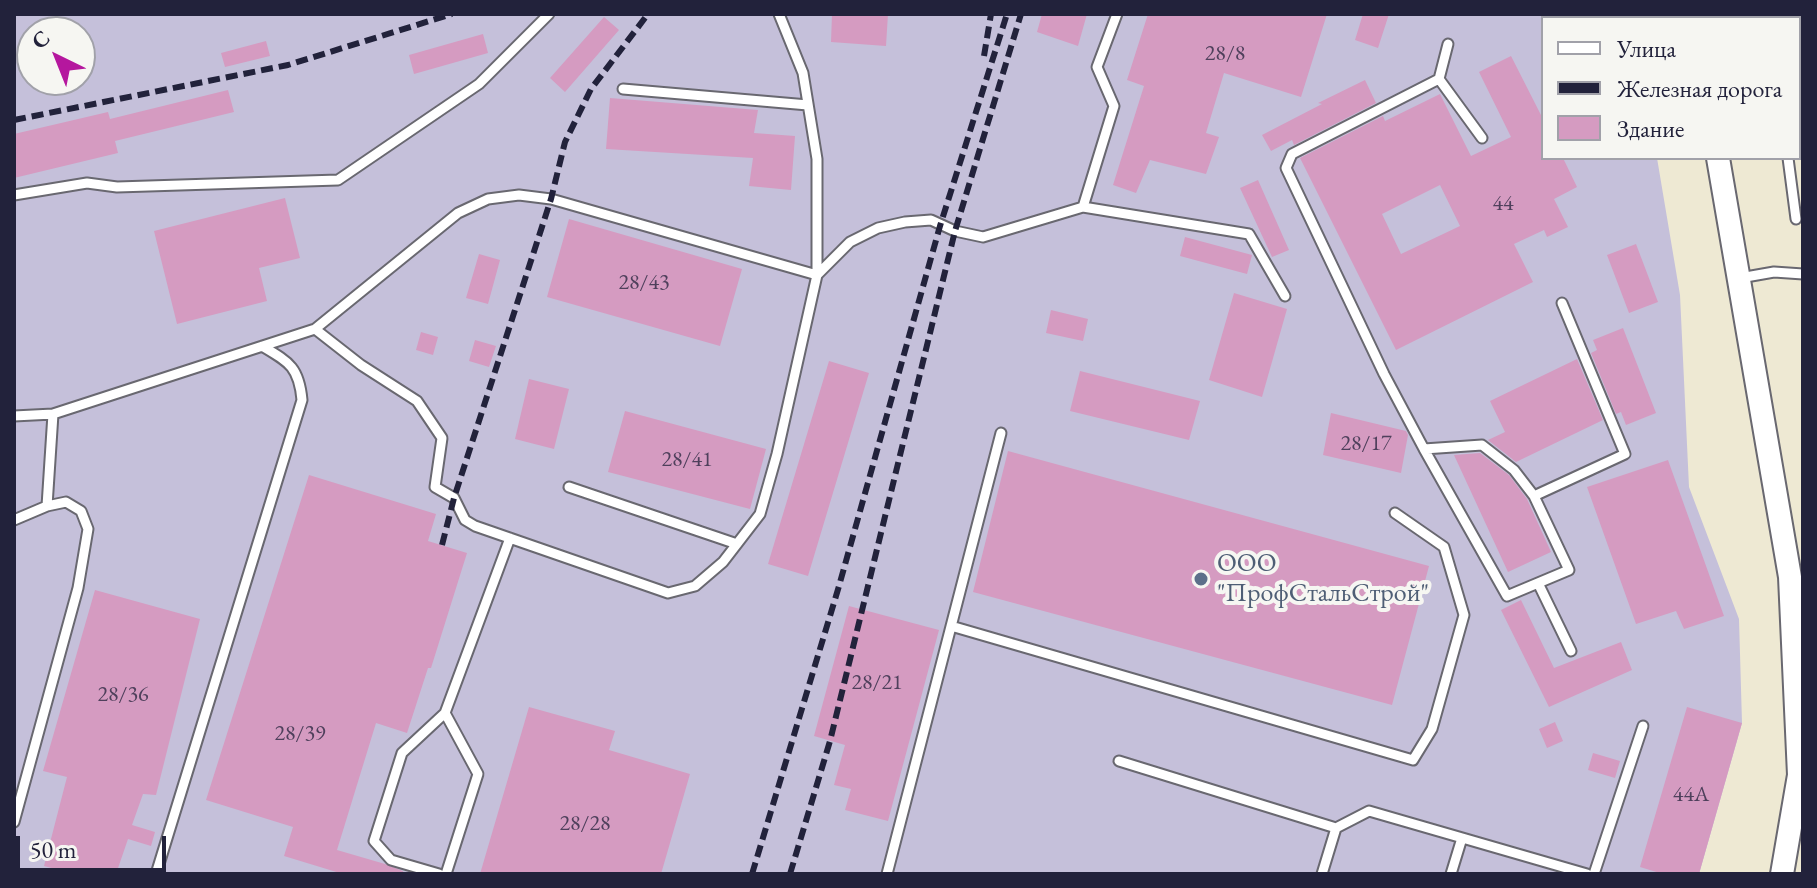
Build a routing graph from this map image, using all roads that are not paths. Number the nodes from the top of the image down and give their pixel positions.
1 (549, 14) edge
2 (779, 14) edge
3 (1117, 14) edge
4 (1448, 44) dead end
5 (1439, 79) junction
6 (623, 89) dead end
7 (808, 105) junction
8 (1482, 138) dead end
9 (1718, 160) edge
10 (1788, 160) edge
11 (14, 195) edge
12 (1083, 207) junction
13 (1796, 219) dead end
14 (1803, 274) edge
15 (817, 275) junction
16 (1740, 278) junction
17 (1285, 296) dead end
18 (1562, 303) dead end
19 (315, 329) junction
20 (262, 346) junction
21 (53, 414) junction
22 (14, 416) edge
23 (1001, 433) dead end
24 (1424, 449) junction
25 (569, 487) dead end
26 (1534, 496) junction
27 (47, 506) junction
28 (1395, 513) dead end
29 (14, 520) edge
30 (510, 538) junction
31 (737, 544) junction
32 (1796, 576) edge
33 (1538, 583) junction
34 (951, 626) junction
35 (1571, 651) dead end
36 (445, 713) junction
37 (1643, 726) dead end
38 (1119, 761) dead end
39 (14, 822) edge
40 (1336, 828) junction
41 (1462, 838) junction
42 (156, 874) edge
43 (439, 874) edge
44 (446, 874) edge
45 (887, 874) edge
46 (1322, 874) edge
47 (1451, 874) edge
48 (1587, 874) edge
49 (1594, 874) edge
50 (1782, 874) edge

1 - 11 lane
2 - 7 lane
3 - 12 lane
4 - 5 lane
5 - 8 lane
5 - 24 lane
6 - 7 lane
7 - 15 lane
9 - 16 street
10 - 13 lane
12 - 15 lane
12 - 17 lane
14 - 16 lane
15 - 19 lane
15 - 31 lane
16 - 32 street
18 - 26 lane
19 - 20 lane
19 - 30 lane
20 - 21 lane
20 - 42 lane
21 - 22 lane
21 - 27 lane
23 - 34 lane
24 - 26 lane
24 - 33 lane
25 - 31 lane
26 - 33 lane
27 - 29 lane
27 - 39 lane
28 - 34 lane
30 - 31 lane
30 - 36 lane
32 - 50 street
33 - 35 lane
34 - 45 lane
36 - 43 lane
36 - 44 lane
37 - 49 lane
38 - 40 lane
40 - 41 lane
40 - 46 lane
41 - 47 lane
41 - 48 lane

